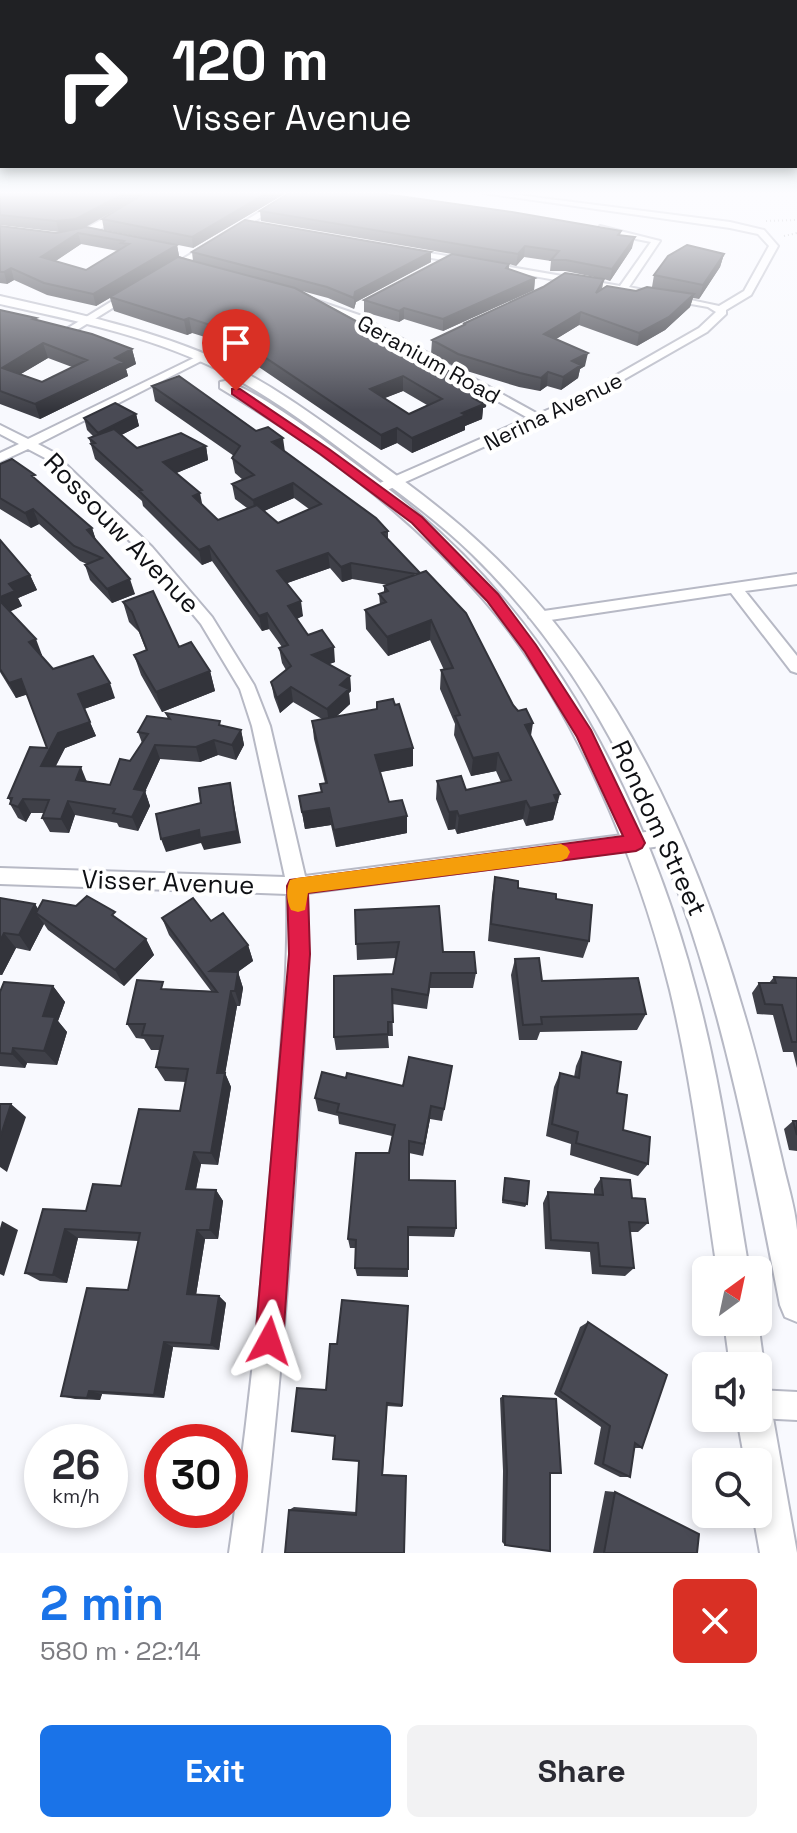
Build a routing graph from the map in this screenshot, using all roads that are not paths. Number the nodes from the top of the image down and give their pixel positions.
1 (177, 265) edge
2 (187, 265) edge
3 (496, 265) edge
4 (639, 265) edge
5 (764, 265) edge
6 (195, 267) edge
7 (564, 277) junction
8 (152, 280) edge
9 (624, 287) junction
10 (139, 288) edge
11 (546, 289) edge
12 (293, 294) edge
13 (0, 300) edge
14 (0, 309) edge
15 (718, 310) junction
16 (79, 324) junction
17 (427, 346) dead end
18 (415, 351) junction
19 (196, 362) junction
20 (538, 419) junction
21 (0, 429) edge
22 (32, 443) junction
23 (0, 458) edge
24 (386, 485) junction
25 (797, 579) edge
26 (734, 587) junction
27 (537, 617) junction
28 (797, 667) edge
29 (669, 837) junction
30 (636, 843) junction
31 (0, 876) edge
32 (297, 886) junction
33 (731, 1256) edge
34 (797, 1305) edge
35 (772, 1405) edge
36 (797, 1406) edge
37 (757, 1432) edge
38 (245, 1553) edge
39 (779, 1553) edge

1 - 8 street
2 - 6 street
3 - 7 street
4 - 9 street
5 - 15 street, Nerina Avenue
7 - 9 street
7 - 11 street
9 - 15 street
10 - 16 street
12 - 18 street, Geranium Road
13 - 16 street, Rondom Street
14 - 16 street, Rondom Street
15 - 20 street, Nerina Avenue
16 - 19 street, Rondom Street
17 - 18 street
18 - 20 street, Geranium Road
19 - 22 street
19 - 24 street, Rondom Street
20 - 24 street, Nerina Avenue
21 - 22 street, Rossouw Avenue
22 - 23 street
22 - 32 street, Rossouw Avenue
24 - 27 street, Rondom Street
24 - 30 street, Rondom Street
25 - 26 street
26 - 27 street
26 - 28 street
27 - 29 street, Rondom Street
29 - 30 street, Visser Avenue
29 - 34 street, Rondom Street
30 - 32 street, Visser Avenue
30 - 33 street, Rondom Street
31 - 32 street, Visser Avenue
32 - 38 street, Rossouw Avenue
35 - 36 street
37 - 39 street

